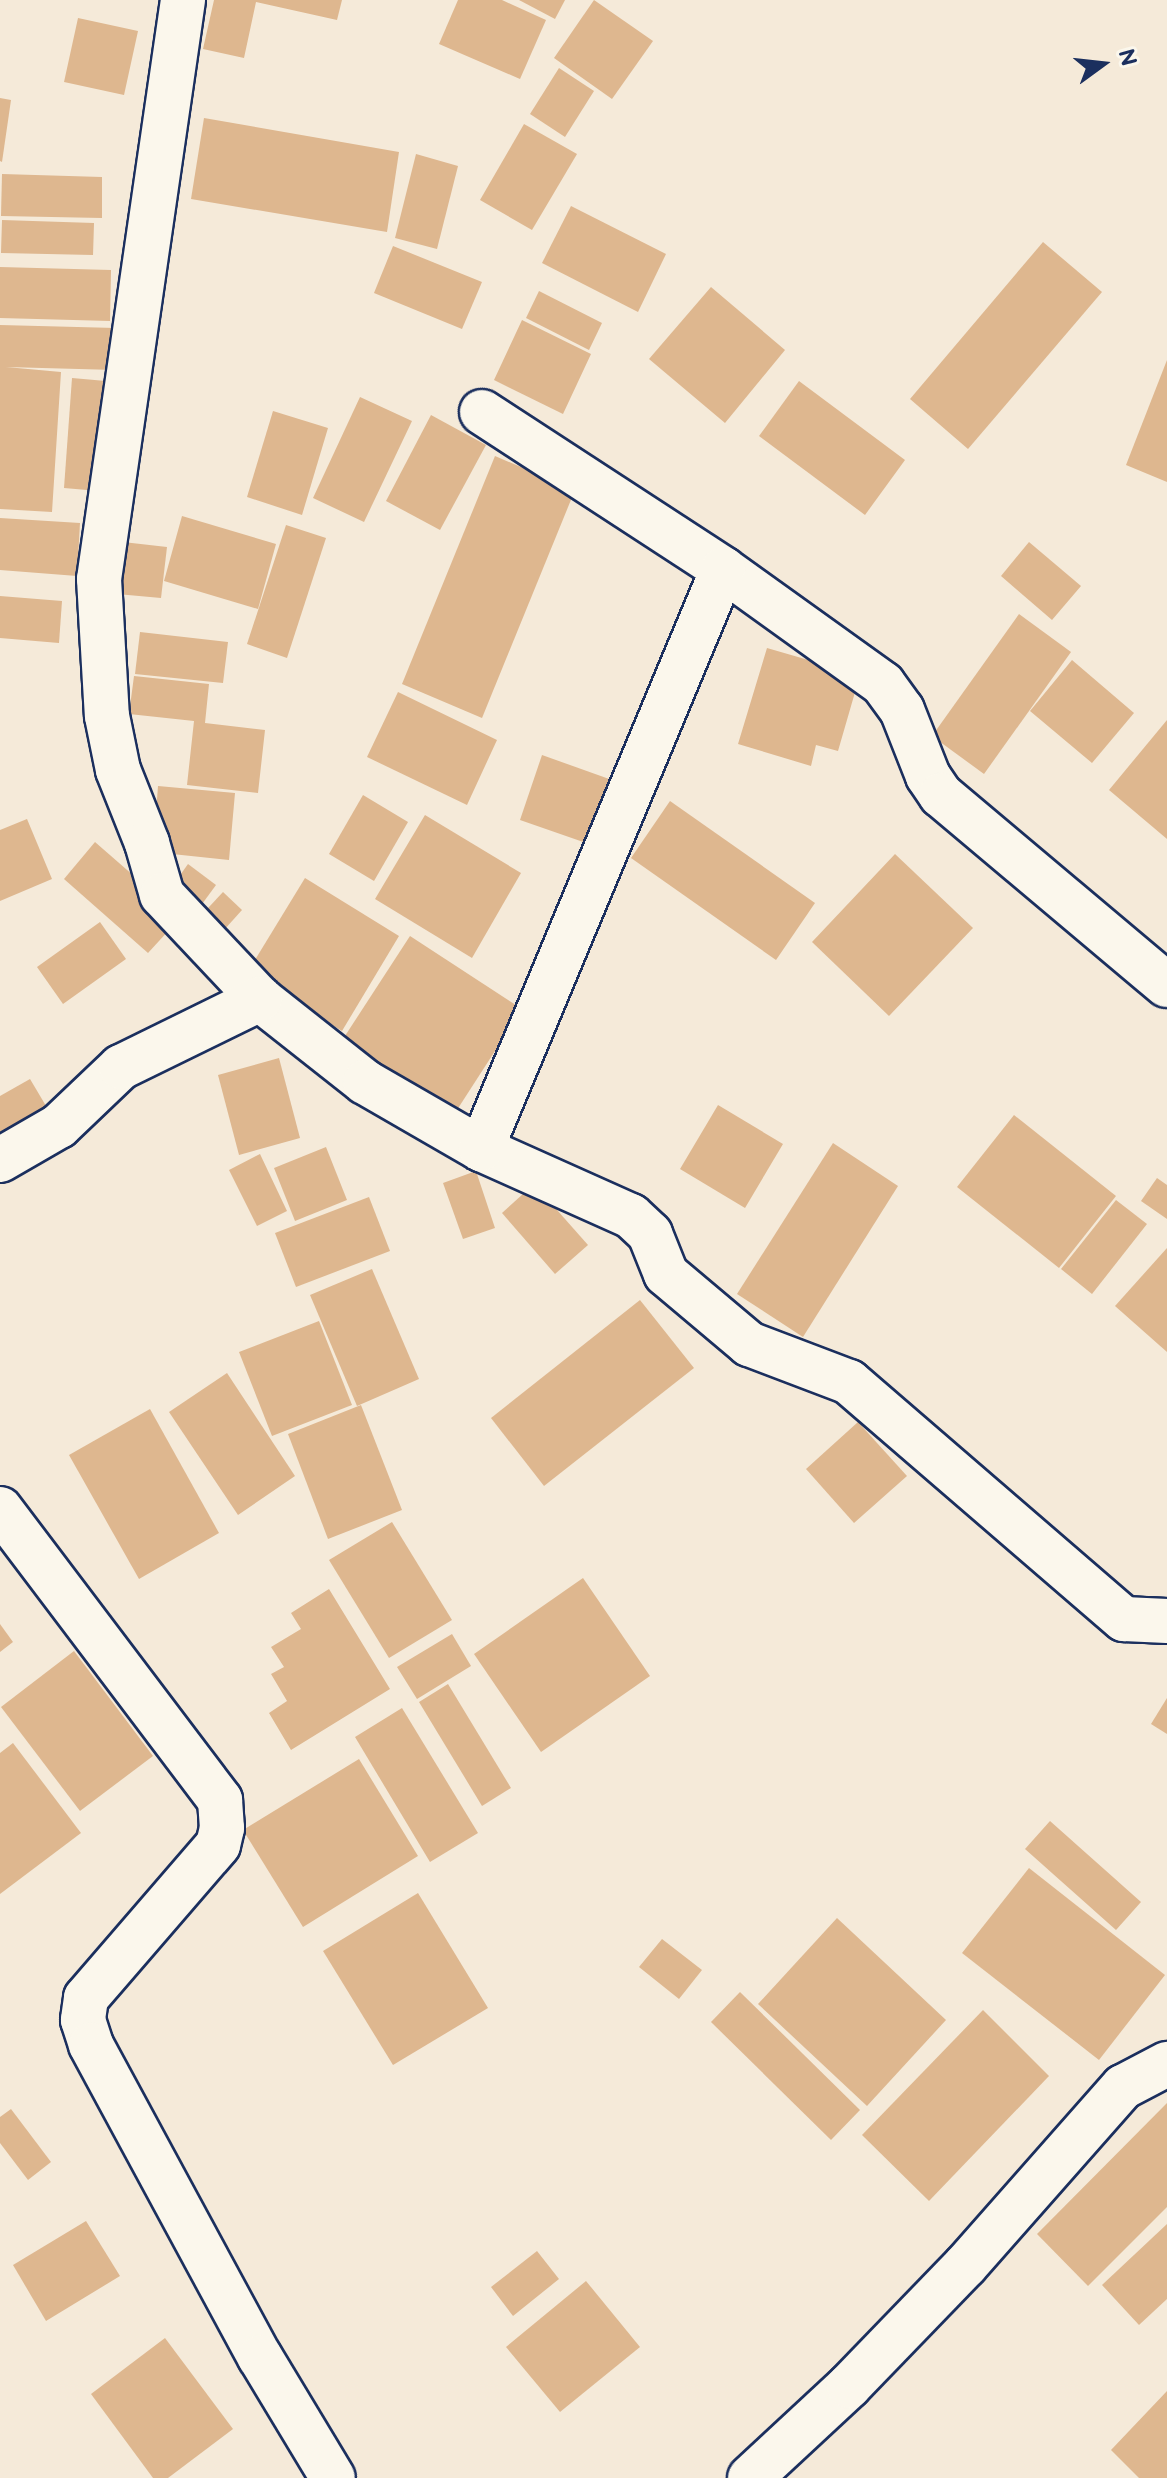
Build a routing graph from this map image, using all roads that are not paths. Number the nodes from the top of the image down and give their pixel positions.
1 (183, 0) edge
2 (482, 412) dead end
3 (723, 569) junction
4 (1167, 985) edge
5 (260, 999) junction
6 (481, 1149) junction
7 (0, 1160) edge
8 (0, 1509) edge
9 (1167, 1621) edge
10 (1167, 2064) edge
11 (333, 2478) edge
12 (750, 2478) edge

1 - 5 street
2 - 3 street
3 - 4 street
3 - 6 street
5 - 6 street
5 - 7 street
6 - 9 street
8 - 11 street
10 - 12 street

